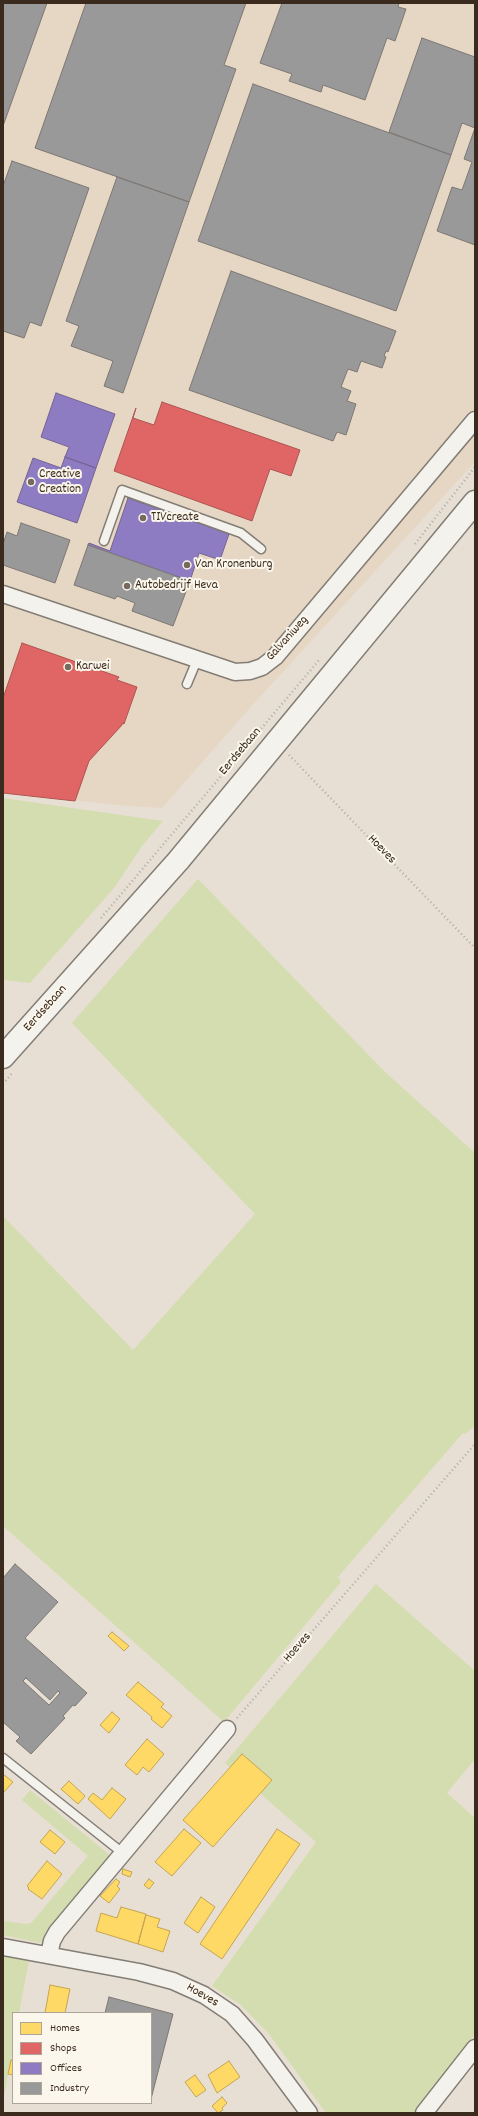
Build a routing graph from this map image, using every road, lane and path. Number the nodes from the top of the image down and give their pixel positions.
1 (475, 420) edge
2 (475, 467) edge
3 (475, 502) edge
4 (104, 541) dead end
5 (413, 546) dead end
6 (261, 549) dead end
7 (3, 594) edge
8 (320, 658) dead end
9 (196, 660) junction
10 (187, 684) dead end
11 (287, 753) dead end
12 (100, 919) dead end
13 (475, 948) edge
14 (3, 1057) edge
15 (475, 1444) edge
16 (227, 1729) joint
17 (3, 1758) edge
18 (124, 1854) junction
19 (3, 1947) edge
20 (49, 1955) junction
21 (475, 2048) edge
22 (309, 2113) edge
23 (424, 2113) edge

1 - 9 street, Galvaniweg
2 - 5 path
3 - 14 main road, Eerdsebaan
4 - 6 lane
7 - 9 street, Galvaniweg
8 - 12 path, Eerdsebaan
9 - 10 lane
11 - 13 path, Hoeves
15 - 16 path, Hoeves
16 - 18 street
17 - 18 lane
18 - 20 street
19 - 20 street, Hoeves
20 - 22 street, Hoeves
21 - 23 street

